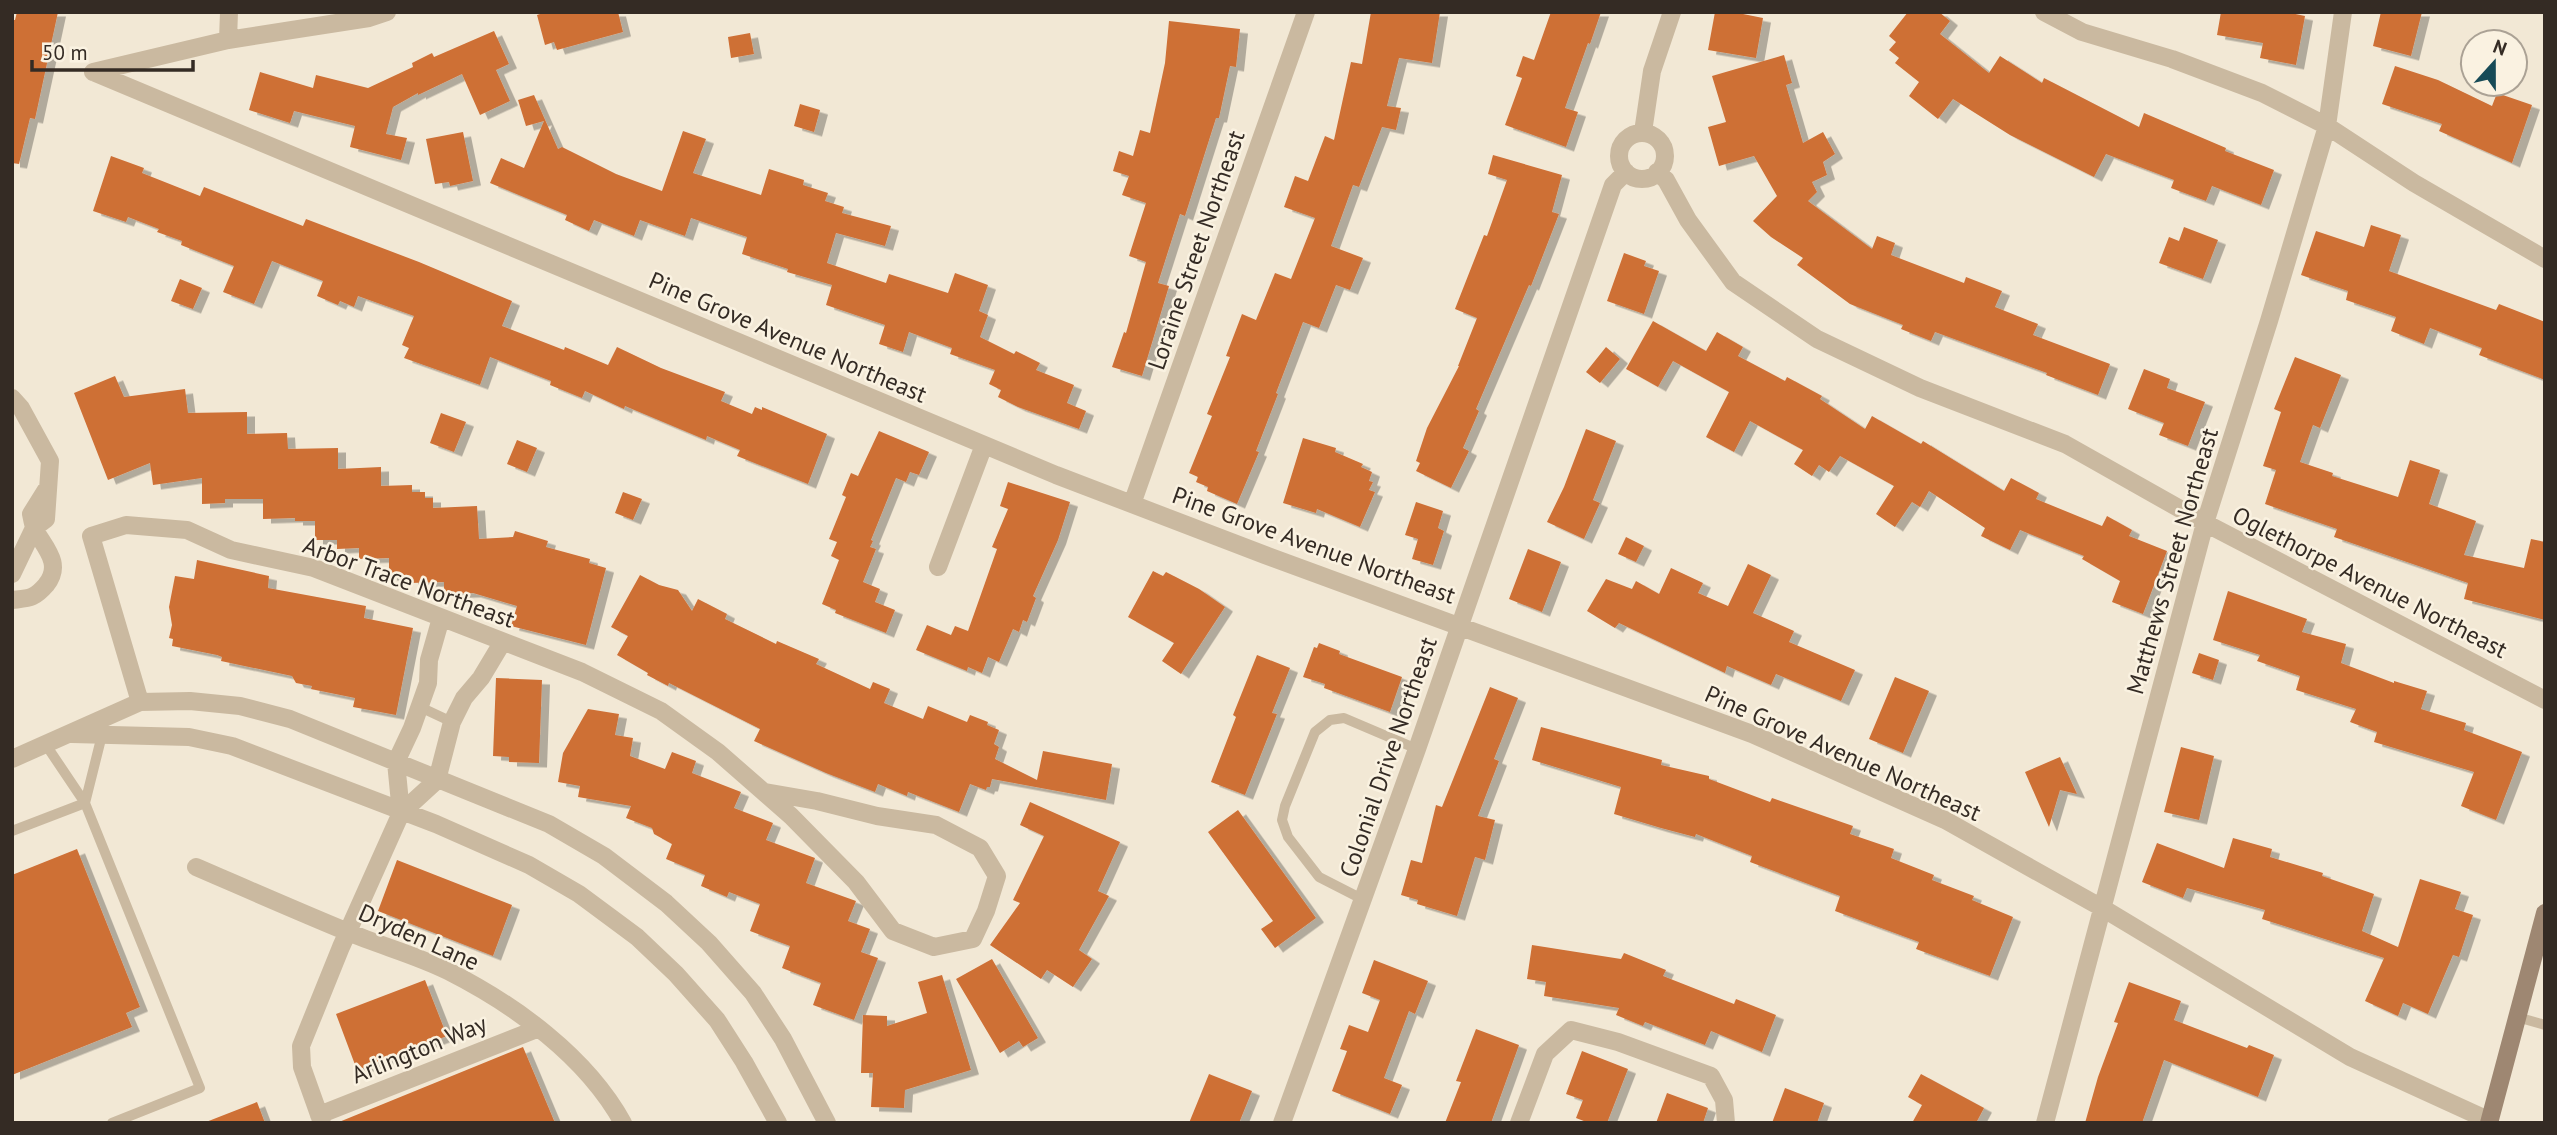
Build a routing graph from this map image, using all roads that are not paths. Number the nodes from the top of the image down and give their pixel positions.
1 (229, 12) edge
2 (387, 12) edge
3 (1306, 12) edge
4 (1672, 12) edge
5 (2044, 12) edge
6 (2343, 12) edge
7 (228, 40) junction
8 (2326, 126) junction
9 (1643, 132) junction
10 (1626, 172) junction
11 (1657, 172) junction
12 (2545, 259) edge
13 (12, 398) edge
14 (984, 445) junction
15 (1132, 504) junction
16 (2205, 523) junction
17 (34, 528) junction
18 (938, 567) dead end
19 (12, 574) edge
20 (12, 600) edge
21 (441, 618) junction
22 (1460, 625) junction
23 (502, 643) junction
24 (2545, 700) edge
25 (140, 702) junction
26 (420, 707) junction
27 (452, 722) junction
28 (69, 734) junction
29 (102, 735) junction
30 (46, 745) junction
31 (1417, 749) junction
32 (13, 756) edge
33 (396, 762) junction
34 (437, 780) junction
35 (765, 793) junction
36 (85, 803) junction
37 (401, 813) junction
38 (12, 831) edge
39 (197, 867) dead end
40 (1364, 900) junction
41 (2104, 909) junction
42 (2545, 913) edge
43 (348, 932) junction
44 (2517, 1017) junction
45 (2545, 1025) edge
46 (537, 1029) junction
47 (320, 1119) edge
48 (2489, 1122) edge
49 (112, 1123) edge
50 (623, 1123) edge
51 (778, 1123) edge
52 (827, 1123) edge
53 (1282, 1123) edge
54 (1519, 1123) edge
55 (1726, 1123) edge
56 (2045, 1123) edge

1 - 7 street
2 - 7 street
3 - 15 street, Loraine Street Northeast
4 - 9 street
5 - 8 street
6 - 8 street, Matthews Street Northeast
7 - 14 street, Pine Grove Avenue Northeast
8 - 12 street
8 - 16 street, Matthews Street Northeast
9 - 10 street
9 - 11 street
10 - 11 street
10 - 22 street, Colonial Drive Northeast
11 - 16 street, Oglethorpe Avenue Northeast
13 - 17 street
14 - 15 street, Pine Grove Avenue Northeast
14 - 18 street
15 - 22 street, Pine Grove Avenue Northeast
16 - 24 street, Oglethorpe Avenue Northeast
16 - 41 street, Matthews Street Northeast
17 - 19 street
17 - 20 street
21 - 23 street, Arbor Trace Northeast
21 - 25 street, Arbor Trace Northeast
21 - 26 street
22 - 31 street, Colonial Drive Northeast
22 - 41 street, Pine Grove Avenue Northeast
23 - 27 street
23 - 35 street, Arbor Trace Northeast
25 - 28 street
25 - 33 street
26 - 27 lane
26 - 33 street
27 - 34 street
28 - 29 street
28 - 30 street
29 - 36 lane
29 - 37 street
30 - 32 street
30 - 36 lane
31 - 40 street, Colonial Drive Northeast
31 - 40 lane
33 - 34 street
33 - 37 street
34 - 37 street
34 - 52 street
35 - 35 street, Arbor Trace Northeast
36 - 38 lane
36 - 49 lane
37 - 43 street
37 - 51 street
39 - 43 street, Dryden Lane
40 - 53 street, Colonial Drive Northeast
41 - 48 street, Pine Grove Avenue Northeast
41 - 56 street, Matthews Street Northeast
42 - 44 main road
43 - 46 street, Dryden Lane
43 - 47 street
44 - 45 lane
44 - 48 main road
46 - 47 street, Arlington Way
46 - 50 street, Dryden Lane
54 - 55 street

